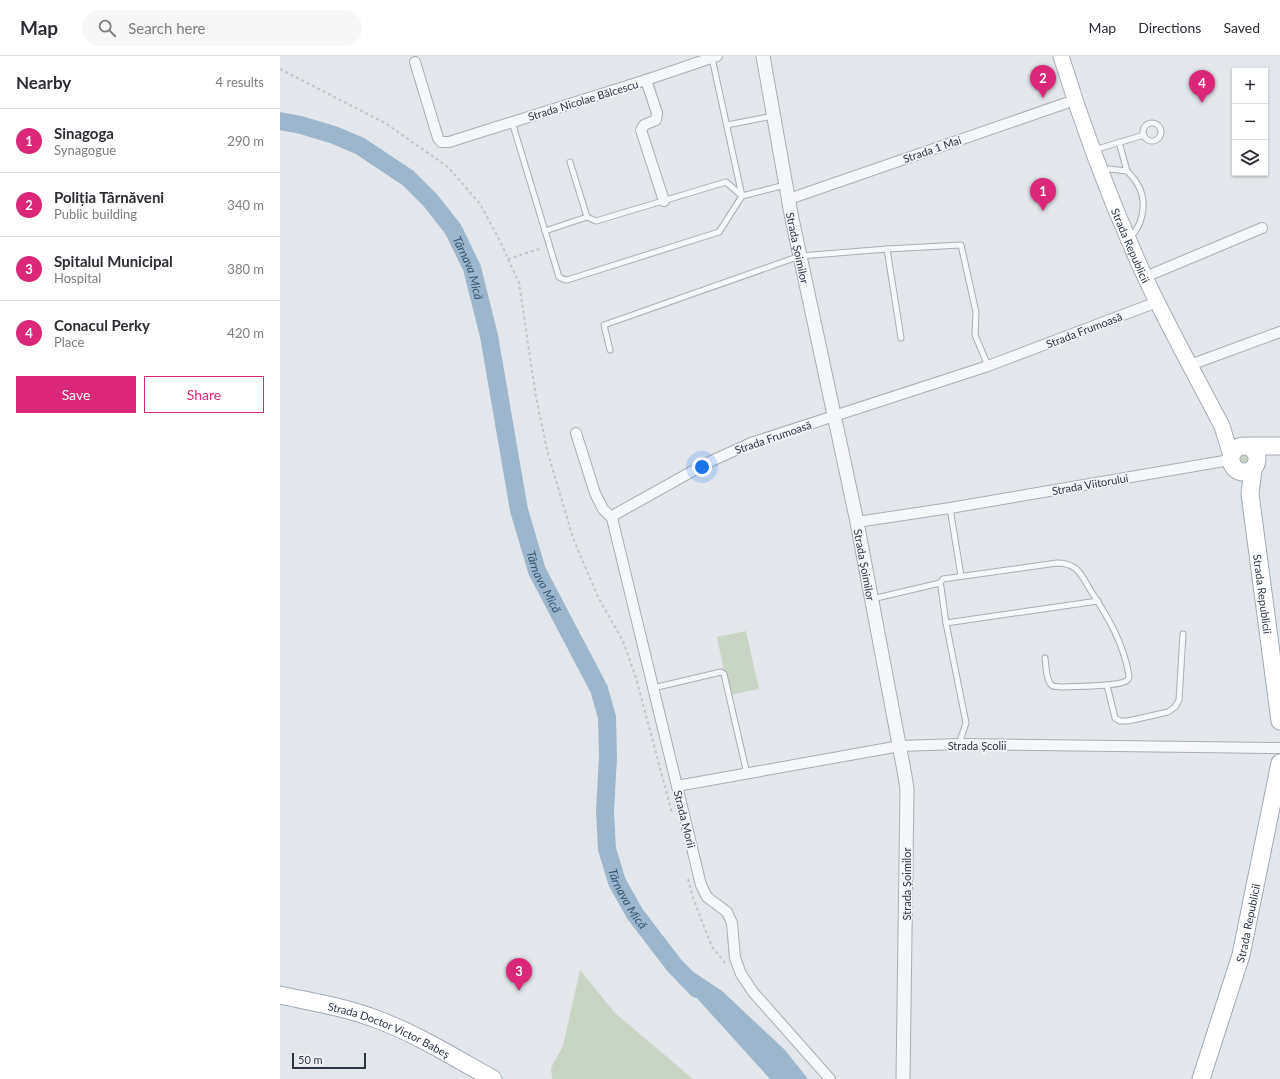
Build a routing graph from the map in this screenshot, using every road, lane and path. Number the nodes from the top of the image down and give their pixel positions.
1 (763, 56) edge
2 (1061, 56) edge
3 (715, 57) edge
4 (415, 62) dead end
5 (280, 69) edge
6 (646, 80) junction
7 (1074, 100) junction
8 (774, 116) junction
9 (512, 122) junction
10 (727, 125) junction
11 (1144, 135) dead end
12 (1119, 142) junction
13 (1093, 150) junction
14 (570, 162) dead end
15 (1127, 170) junction
16 (1101, 171) junction
17 (786, 185) junction
18 (742, 196) junction
19 (789, 199) junction
20 (664, 201) junction
21 (587, 217) junction
22 (1262, 228) dead end
23 (545, 231) junction
24 (1128, 239) junction
25 (549, 246) junction
26 (887, 249) junction
27 (800, 256) junction
28 (508, 258) junction
29 (1145, 277) junction
30 (1157, 302) junction
31 (1280, 332) edge
32 (901, 338) dead end
33 (610, 350) dead end
34 (1190, 365) junction
35 (988, 366) junction
36 (835, 416) junction
37 (1222, 426) junction
38 (576, 433) dead end
39 (1247, 446) junction
40 (1280, 447) edge
41 (1242, 463) junction
42 (950, 508) junction
43 (612, 518) junction
44 (857, 522) junction
45 (961, 576) junction
46 (940, 583) junction
47 (872, 599) junction
48 (1098, 601) junction
49 (946, 623) junction
50 (1183, 634) dead end
51 (1045, 658) dead end
52 (1107, 685) junction
53 (653, 688) junction
54 (1280, 718) edge
55 (1280, 721) edge
56 (959, 744) junction
57 (900, 746) junction
58 (1280, 748) edge
59 (1280, 763) edge
60 (747, 774) junction
61 (677, 786) junction
62 (1277, 796) edge
63 (673, 816) dead end
64 (688, 876) dead end
65 (740, 974) junction
66 (280, 995) edge
67 (493, 1079) edge
68 (830, 1079) edge
69 (903, 1079) edge
70 (1201, 1079) edge

1 - 8 street, Strada Șoimilor
2 - 7 main road, Strada Republicii
3 - 6 street, Strada Nicolae Bălcescu
3 - 10 lane
4 - 9 street, Strada Nicolae Bălcescu
5 - 28 path
6 - 9 street, Strada Nicolae Bălcescu
6 - 20 street
7 - 13 main road, Strada Republicii
7 - 19 street, Strada 1 Mai
8 - 10 lane
8 - 17 street, Strada Șoimilor
9 - 23 lane
10 - 18 lane
11 - 12 lane
12 - 13 lane
12 - 15 lane
13 - 16 main road, Strada Republicii
14 - 21 lane
15 - 16 lane
15 - 24 lane
16 - 24 main road, Strada Republicii
17 - 18 lane
17 - 19 street, Strada Șoimilor
18 - 20 lane
18 - 25 lane
19 - 27 street, Strada Șoimilor
20 - 21 lane
21 - 23 lane
22 - 29 street
23 - 25 lane
24 - 29 main road, Strada Republicii
25 - 28 path
26 - 27 lane
26 - 32 lane
26 - 35 lane
27 - 33 lane
27 - 36 street, Strada Șoimilor
28 - 63 path
29 - 30 main road, Strada Republicii
30 - 34 main road, Strada Republicii
30 - 35 street, Strada Frumoasă
31 - 34 street
34 - 37 main road, Strada Republicii
35 - 36 street, Strada Frumoasă
36 - 43 street, Strada Frumoasă
36 - 44 street, Strada Șoimilor
37 - 39 main road, Strada Republicii
37 - 41 main road, Strada Republicii
38 - 43 street
39 - 40 main road
39 - 41 main road
40 - 41 main road
41 - 42 street, Strada Viitorului
41 - 54 main road, Strada Republicii
42 - 44 street, Strada Viitorului
42 - 45 lane
43 - 53 street, Strada Morii
44 - 47 street, Strada Șoimilor
45 - 46 lane
45 - 48 lane
46 - 47 lane
46 - 49 lane
47 - 57 street, Strada Șoimilor
48 - 49 lane
48 - 52 lane
49 - 56 lane
50 - 52 lane
51 - 52 lane
53 - 60 lane
53 - 61 street, Strada Morii
54 - 55 main road, Strada Republicii
56 - 57 street, Strada Școlii
56 - 58 street, Strada Școlii
57 - 60 street, Strada Școlii
57 - 69 street, Strada Șoimilor
59 - 62 main road, Strada Republicii
60 - 61 street, Strada Școlii
61 - 65 street, Strada Morii
62 - 70 main road, Strada Republicii
64 - 65 path
65 - 68 street, Strada Morii
66 - 67 main road, Strada Doctor Victor Babeş

